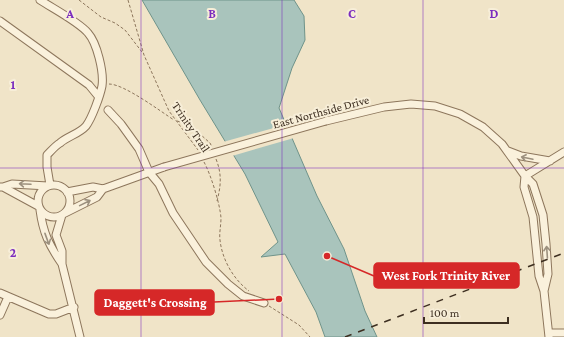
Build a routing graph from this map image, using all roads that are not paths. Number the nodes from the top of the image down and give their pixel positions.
1 (40, 0) edge
2 (0, 21) edge
3 (98, 96) junction
4 (108, 110) dead end
5 (506, 150) junction
6 (564, 152) edge
7 (550, 161) junction
8 (149, 172) junction
9 (525, 176) junction
10 (49, 185) junction
11 (2, 187) edge
12 (103, 189) junction
13 (67, 192) junction
14 (39, 208) junction
15 (63, 214) junction
16 (62, 264) junction
17 (0, 293) edge
18 (8, 297) junction
19 (264, 303) road end
20 (74, 307) junction
21 (0, 315) edge
22 (564, 333) edge
23 (550, 335) edge
24 (80, 337) edge

1 - 3 street
2 - 3 street
3 - 10 street
4 - 8 street
7 -> 5 street
5 - 8 street, East Northside Drive, bridge
5 - 9 street, East Northside Drive
6 - 7 street
7 - 9 street
8 - 12 street, East Northside Drive
8 - 19 street
9 - 23 street
10 -> 11 street
10 - 13 street
10 - 14 street
11 - 14 street
12 - 13 street, East Northside Drive
15 -> 12 street, East Northside Drive
13 - 15 street
14 - 15 street
14 -> 16 street
15 - 16 street
16 - 20 street
17 - 18 street
18 - 20 street
18 - 21 street
20 - 24 street
22 - 23 street

